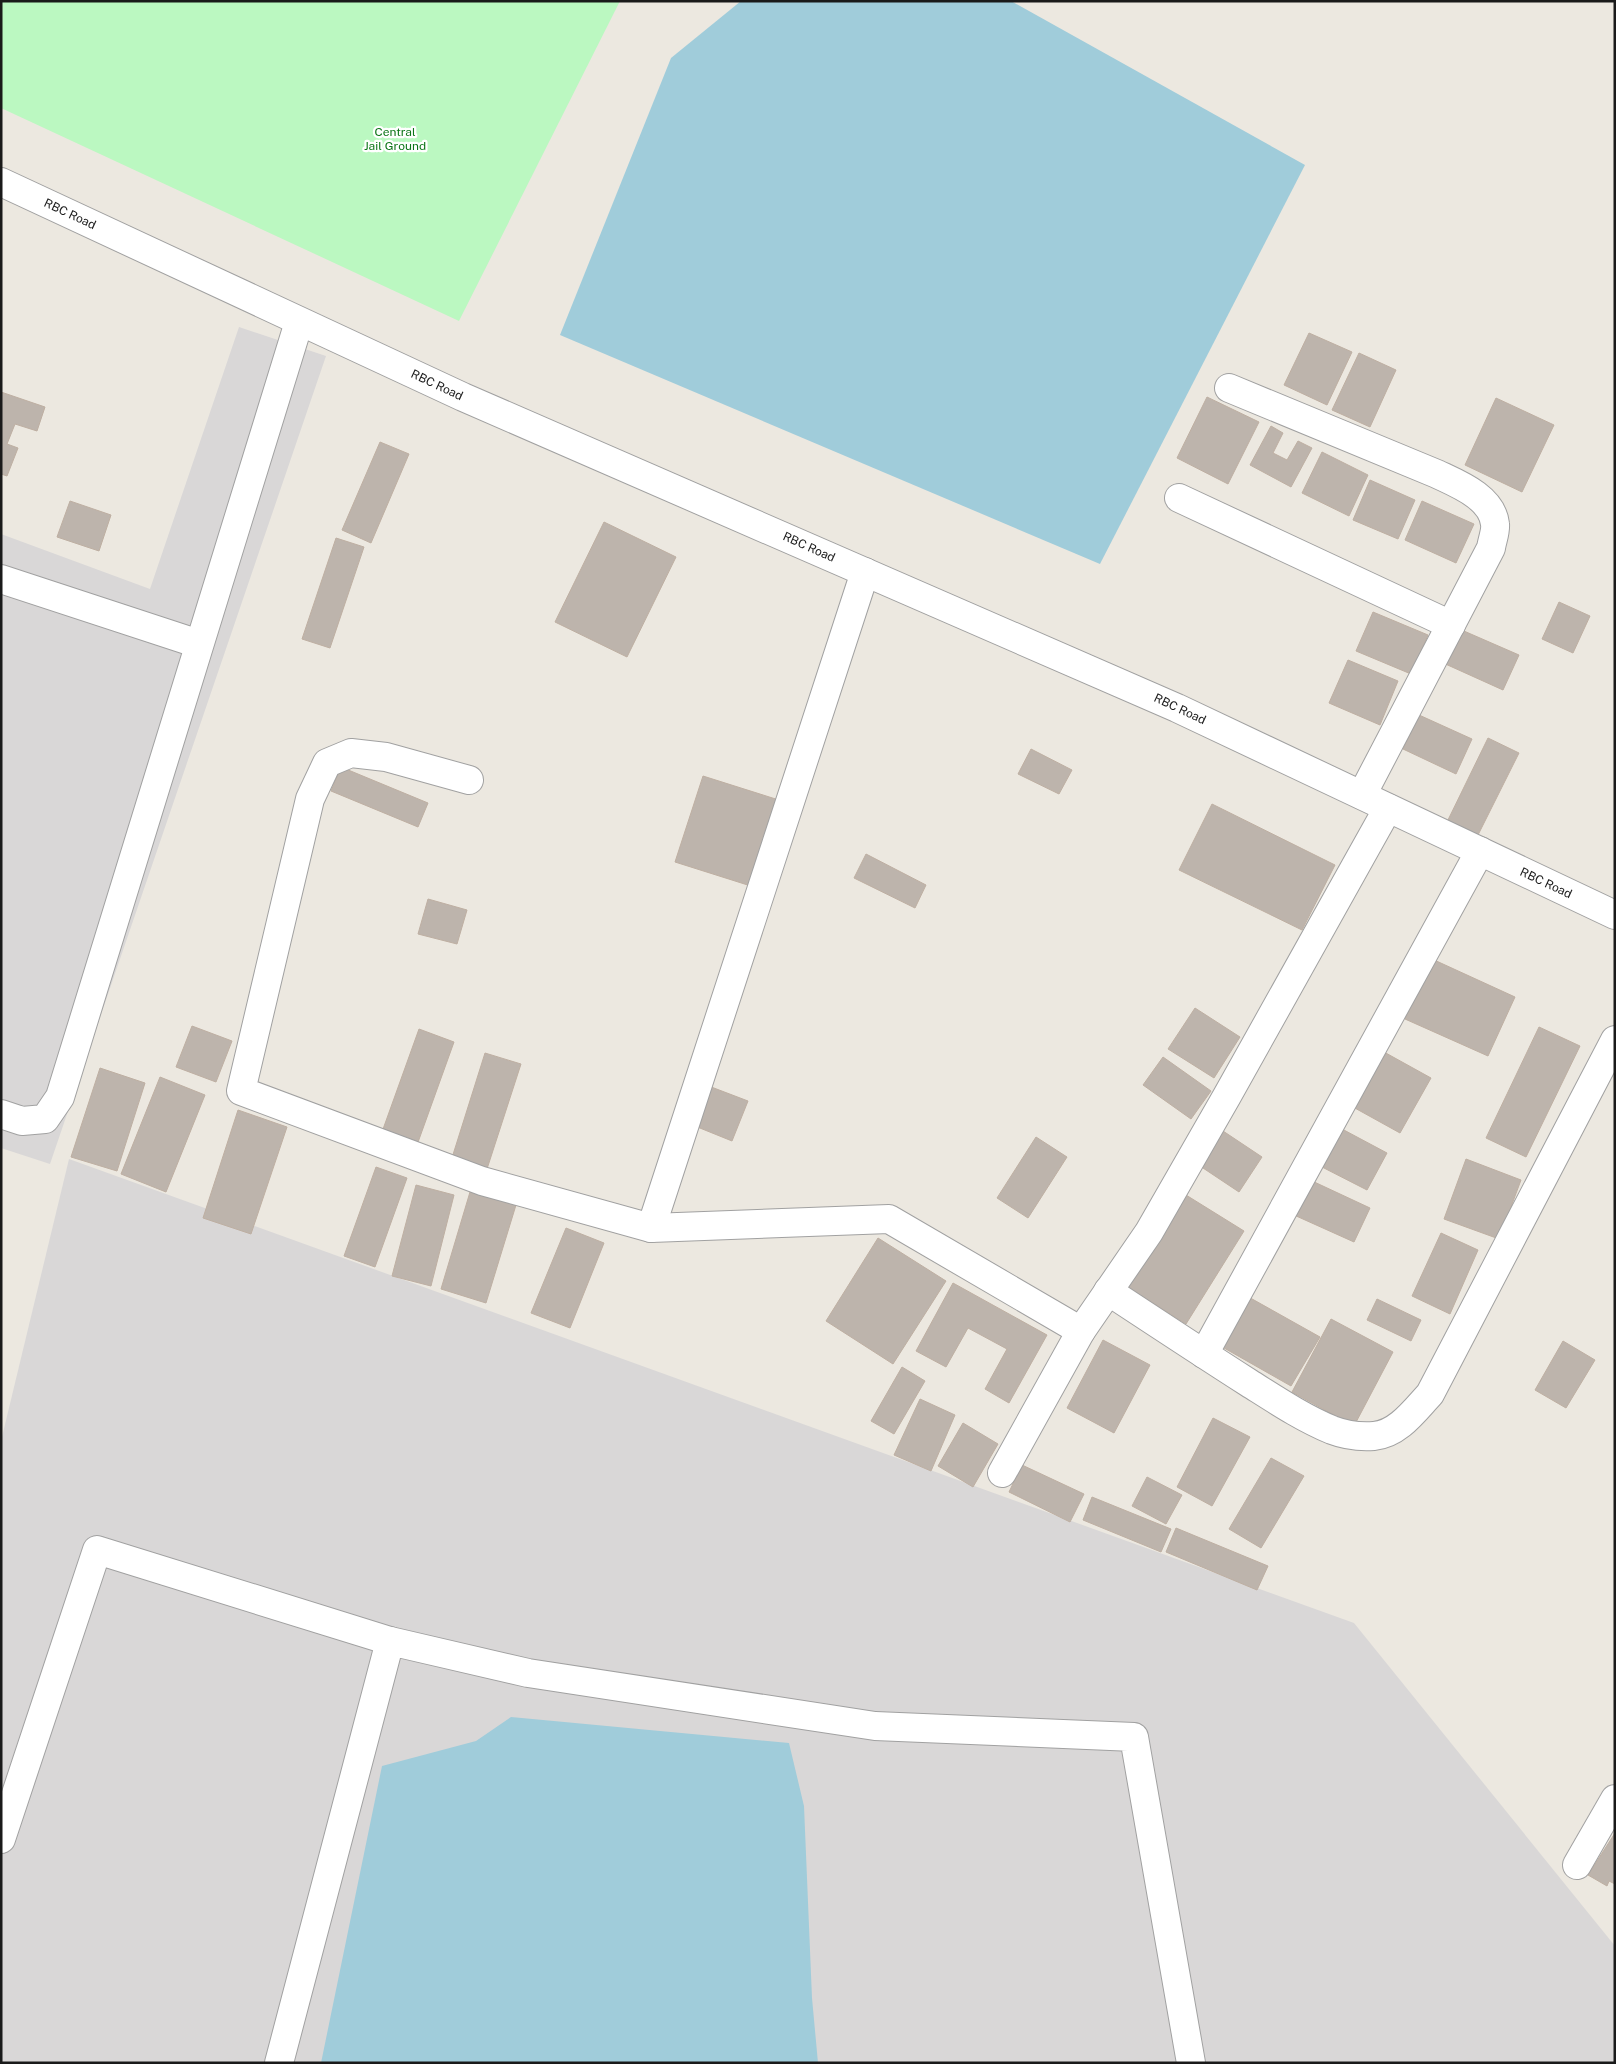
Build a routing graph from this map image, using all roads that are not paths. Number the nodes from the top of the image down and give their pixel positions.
1 (1, 182) edge
2 (299, 322) junction
3 (1229, 388) dead end
4 (1179, 498) dead end
5 (865, 572) junction
6 (1, 580) edge
7 (1451, 625) junction
8 (199, 644) junction
9 (469, 780) dead end
10 (1362, 795) junction
11 (1388, 808) junction
12 (1480, 852) junction
13 (1615, 915) edge
14 (1615, 1040) edge
15 (1, 1114) edge
16 (651, 1228) junction
17 (1108, 1291) junction
18 (1081, 1331) junction
19 (1204, 1354) junction
20 (1002, 1473) dead end
21 (390, 1641) junction
22 (1615, 1798) edge
23 (1, 1839) edge
24 (1578, 1865) dead end
25 (279, 2063) edge
26 (1191, 2063) edge

1 - 2 street, RBC Road
2 - 5 street, RBC Road
2 - 8 street
3 - 7 street
4 - 7 street
5 - 10 street, RBC Road
5 - 16 street
6 - 8 street
7 - 10 street
8 - 15 street
9 - 16 street
10 - 11 street, RBC Road
11 - 12 street, RBC Road
11 - 17 street
12 - 13 street, RBC Road
12 - 19 street
14 - 19 street
16 - 18 street
17 - 18 street
17 - 19 street
18 - 20 street
21 - 23 street
21 - 25 street
21 - 26 street
22 - 24 street

